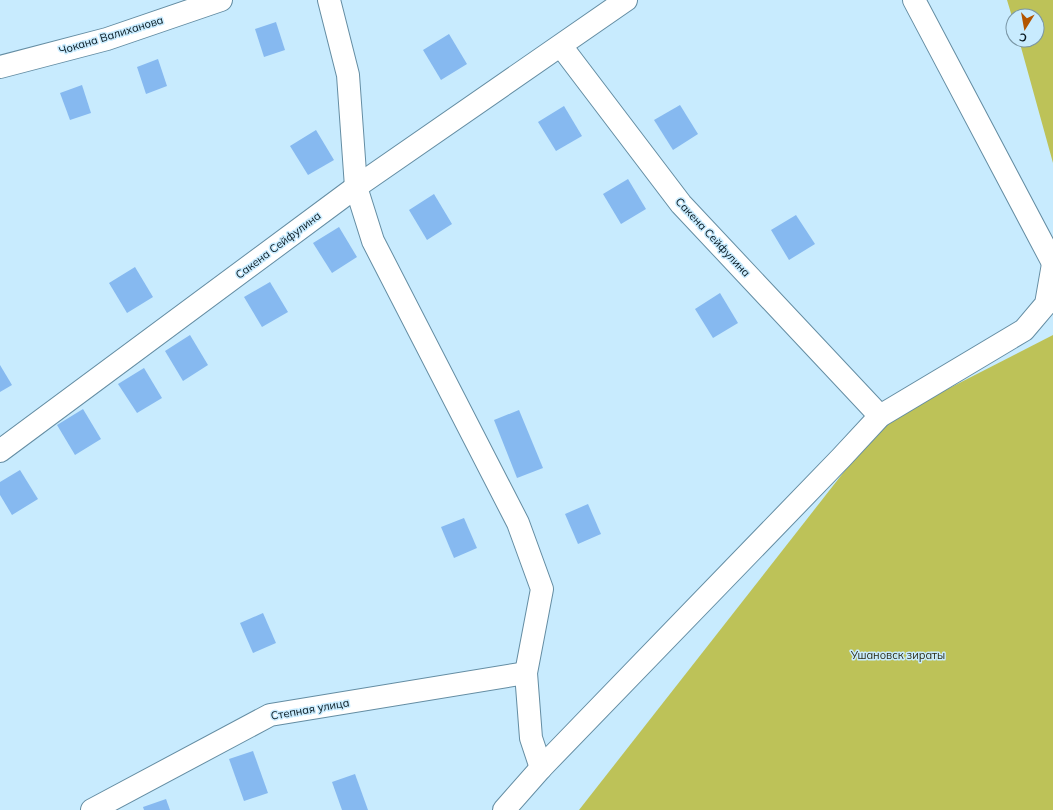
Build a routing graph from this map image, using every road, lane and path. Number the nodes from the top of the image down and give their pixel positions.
1 (221, 0) edge
2 (329, 0) edge
3 (626, 0) edge
4 (914, 0) edge
5 (561, 46) junction
6 (0, 67) edge
7 (356, 186) junction
8 (1053, 264) edge
9 (880, 416) junction
10 (0, 451) edge
11 (526, 673) junction
12 (541, 768) junction
13 (92, 810) edge
14 (504, 810) edge

1 - 6 street, Чокана Валиханова
2 - 7 street
3 - 5 street, Сакена Сейфулина
4 - 8 street
5 - 7 street, Сакена Сейфулина
5 - 9 street, Сакена Сейфулина
7 - 10 street, Сакена Сейфулина
7 - 11 street
8 - 9 street
9 - 12 street
11 - 12 street
11 - 13 street, Степная улица
12 - 14 street

